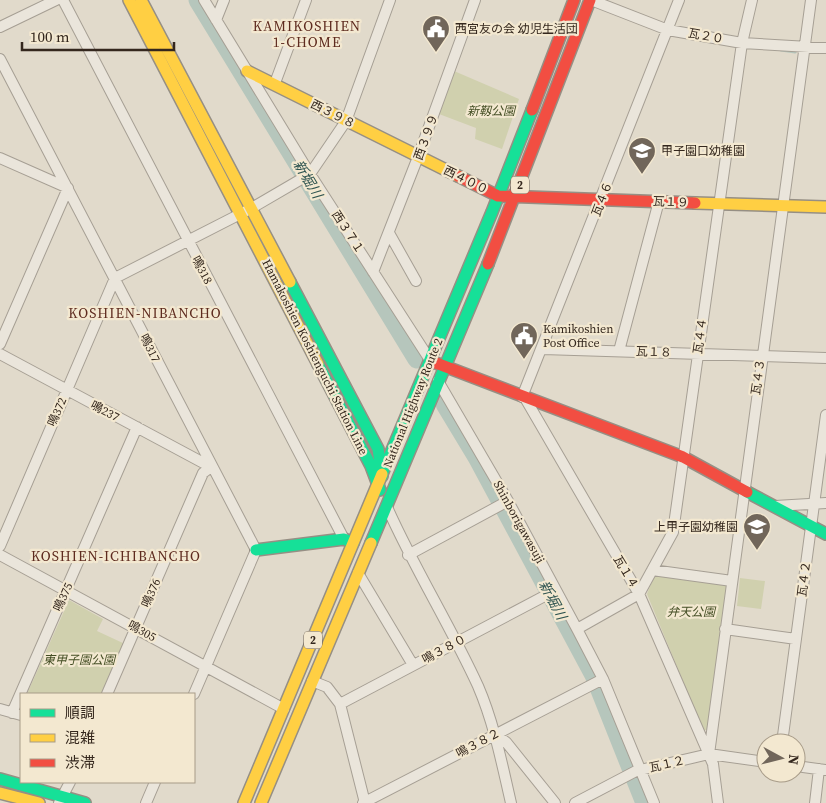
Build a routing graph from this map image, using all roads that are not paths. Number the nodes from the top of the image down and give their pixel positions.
1 (56, 0) edge
2 (63, 0) edge
3 (129, 0) edge
4 (141, 0) edge
5 (204, 0) edge
6 (224, 0) edge
7 (306, 0) edge
8 (390, 0) edge
9 (475, 0) edge
10 (574, 0) edge
11 (590, 0) edge
12 (679, 0) edge
13 (752, 0) edge
14 (811, 0) edge
15 (216, 20) junction
16 (0, 27) edge
17 (668, 30) junction
18 (742, 43) junction
19 (804, 46) junction
20 (826, 48) edge
21 (0, 59) edge
22 (247, 71) junction
23 (275, 83) junction
24 (346, 121) junction
25 (418, 157) junction
26 (0, 158) edge
27 (308, 175) junction
28 (68, 188) junction
29 (498, 196) junction
30 (516, 196) junction
31 (602, 200) junction
32 (659, 201) junction
33 (719, 204) junction
34 (784, 206) junction
35 (826, 207) edge
36 (246, 211) junction
37 (389, 233) junction
38 (187, 240) junction
39 (374, 272) junction
40 (115, 278) junction
41 (416, 281) dead end
42 (0, 344) edge
43 (543, 348) junction
44 (619, 351) junction
45 (697, 353) junction
46 (0, 354) edge
47 (762, 354) junction
48 (826, 358) edge
49 (430, 360) junction
50 (444, 367) junction
51 (438, 381) junction
52 (66, 391) junction
53 (524, 398) junction
54 (826, 415) edge
55 (138, 427) junction
56 (683, 457) junction
57 (211, 467) junction
58 (380, 481) junction
59 (744, 490) junction
60 (505, 503) junction
61 (814, 503) junction
62 (826, 503) edge
63 (775, 506) junction
64 (387, 507) junction
65 (811, 526) junction
66 (826, 534) edge
67 (348, 541) junction
68 (0, 546) edge
69 (256, 550) junction
70 (0, 555) edge
71 (408, 555) junction
72 (652, 570) junction
73 (358, 573) junction
74 (732, 581) junction
75 (66, 590) junction
76 (553, 592) junction
77 (639, 594) junction
78 (136, 628) junction
79 (577, 629) junction
80 (725, 629) junction
81 (796, 639) junction
82 (455, 643) junction
83 (413, 665) junction
84 (206, 666) junction
85 (312, 681) junction
86 (598, 682) junction
87 (25, 693) edge
88 (107, 693) edge
89 (194, 693) edge
90 (340, 704) junction
91 (0, 709) edge
92 (284, 709) junction
93 (17, 714) edge
94 (783, 733) edge
95 (495, 734) junction
96 (709, 754) junction
97 (756, 761) edge
98 (806, 767) edge
99 (823, 770) edge
100 (636, 772) junction
101 (0, 779) edge
102 (69, 783) edge
103 (156, 783) edge
104 (0, 792) edge
105 (60, 800) edge
106 (39, 803) edge
107 (85, 803) edge
108 (146, 803) edge
109 (244, 803) edge
110 (261, 803) edge
111 (364, 803) edge
112 (511, 803) edge
113 (555, 803) edge
114 (575, 803) edge
115 (654, 803) edge
116 (718, 803) edge
117 (815, 803) edge

1 - 16 street
2 - 38 street, 鳴318
3 - 36 main road, Hamakoshien Koshienguchi Station Line
4 - 36 main road, Hamakoshien Koshienguchi Station Line
5 - 15 street, 西３７１
6 - 15 street
7 - 23 street
8 - 24 street
9 - 25 street, 西３９９
10 - 29 main road, National Highway Route 2 / 2
11 - 17 street, 瓦２０
11 - 30 main road, National Highway Route 2 / 2
12 - 17 street, 瓦４６
13 - 18 street, 瓦４４
14 - 19 street, 瓦４３
15 - 22 street, 西３７１
17 - 18 street, 瓦２０
17 - 31 street, 瓦４６
18 - 19 street, 瓦２０
18 - 33 street, 瓦４４
19 - 20 street, 瓦２０
19 - 34 street, 瓦４３
21 - 28 street, 鳴317
22 - 23 main road, 西３９８
22 - 27 street, 西３７１
23 - 24 main road, 西３９８
24 - 25 main road, 西３９８
24 - 27 street
25 - 29 main road, 西４００
25 - 37 street, 西３９９
26 - 28 street
27 - 36 street
27 - 39 street, 西３７１
28 - 40 street, 鳴317
28 - 42 street
29 - 30 main road, 西４００
29 - 49 main road, National Highway Route 2 / 2
30 - 31 main road, 瓦１９
30 - 50 main road, National Highway Route 2 / 2
31 - 32 main road, 瓦１９
31 - 43 street, 瓦４６
32 - 33 main road, 瓦１９
32 - 44 street
33 - 34 main road, 瓦１９
33 - 45 street, 瓦４４
34 - 35 main road, 瓦１９
34 - 47 street, 瓦４３
36 - 38 street
36 - 58 main road, Hamakoshien Koshienguchi Station Line
37 - 39 street, 西３９９
37 - 41 street
38 - 40 street
38 - 67 street, 鳴318
39 - 49 street, 西３７１
40 - 52 street, 鳴372
40 - 57 street, 鳴317
43 - 44 street, 瓦１８
43 - 53 street, 瓦４６
44 - 45 street, 瓦１８
45 - 47 street, 瓦１８
45 - 56 street, 瓦４４
46 - 52 street, 鳴237
47 - 48 street, 瓦１８
47 - 59 street, 瓦４３
49 - 50 main road
49 - 58 main road, National Highway Route 2 / 2
50 - 51 main road, National Highway Route 2 / 2
50 - 53 main road
51 - 60 street, Shinborigawasuji
51 - 64 main road, National Highway Route 2 / 2
52 - 55 street, 鳴237
52 - 68 street, 鳴372
53 - 56 main road
53 - 77 street, 瓦１４
54 - 61 street, 瓦４２
55 - 57 street, 鳴237
55 - 75 street, 鳴375
56 - 59 main road
56 - 72 street, 瓦４４
57 - 69 street, 鳴317
57 - 78 street, 鳴376
58 - 64 main road, Hamakoshien Koshienguchi Station Line
58 - 67 main road, National Highway Route 2 / 2
59 - 63 main road
59 - 74 street, 瓦４３
60 - 71 street
60 - 76 street, Shinborigawasuji
61 - 62 street
61 - 63 street
61 - 65 street, 瓦４２
63 - 65 main road
64 - 71 street
64 - 73 main road, National Highway Route 2 / 2
65 - 66 main road
65 - 81 street, 瓦４２
67 - 69 main road
67 - 92 main road, National Highway Route 2 / 2
69 - 84 street
70 - 75 street, 鳴305
71 - 82 street
72 - 74 street
72 - 77 street, 瓦４４
73 - 83 street
73 - 85 main road, National Highway Route 2 / 2
74 - 80 street, 瓦４３
75 - 78 street, 鳴305
75 - 87 street, 鳴375
76 - 79 street, Shinborigawasuji
76 - 82 street, 鳴３８０
77 - 79 street
77 - 96 street, 瓦１４
78 - 84 street, 鳴305
78 - 88 street, 鳴376
79 - 86 street, Shinborigawasuji
80 - 81 street
80 - 96 street, 瓦４３
81 - 94 street, 瓦４２
82 - 83 street, 鳴３８０
82 - 95 street
83 - 90 street, 鳴３８０
84 - 89 street
84 - 92 street, 鳴305
85 - 90 street
85 - 110 main road, National Highway Route 2 / 2
86 - 95 street, 鳴３８２
86 - 100 street, Shinborigawasuji
90 - 111 street
91 - 93 street
92 - 109 main road, National Highway Route 2 / 2
95 - 111 street, 鳴３８２
95 - 112 street
95 - 113 street
96 - 97 street, 瓦１２
96 - 100 street, 瓦１２
96 - 116 street
98 - 99 street
99 - 117 street
100 - 114 street, 瓦１２
100 - 115 street, Shinborigawasuji
101 - 105 main road
102 - 105 street
103 - 108 street
104 - 106 main road
105 - 107 main road

